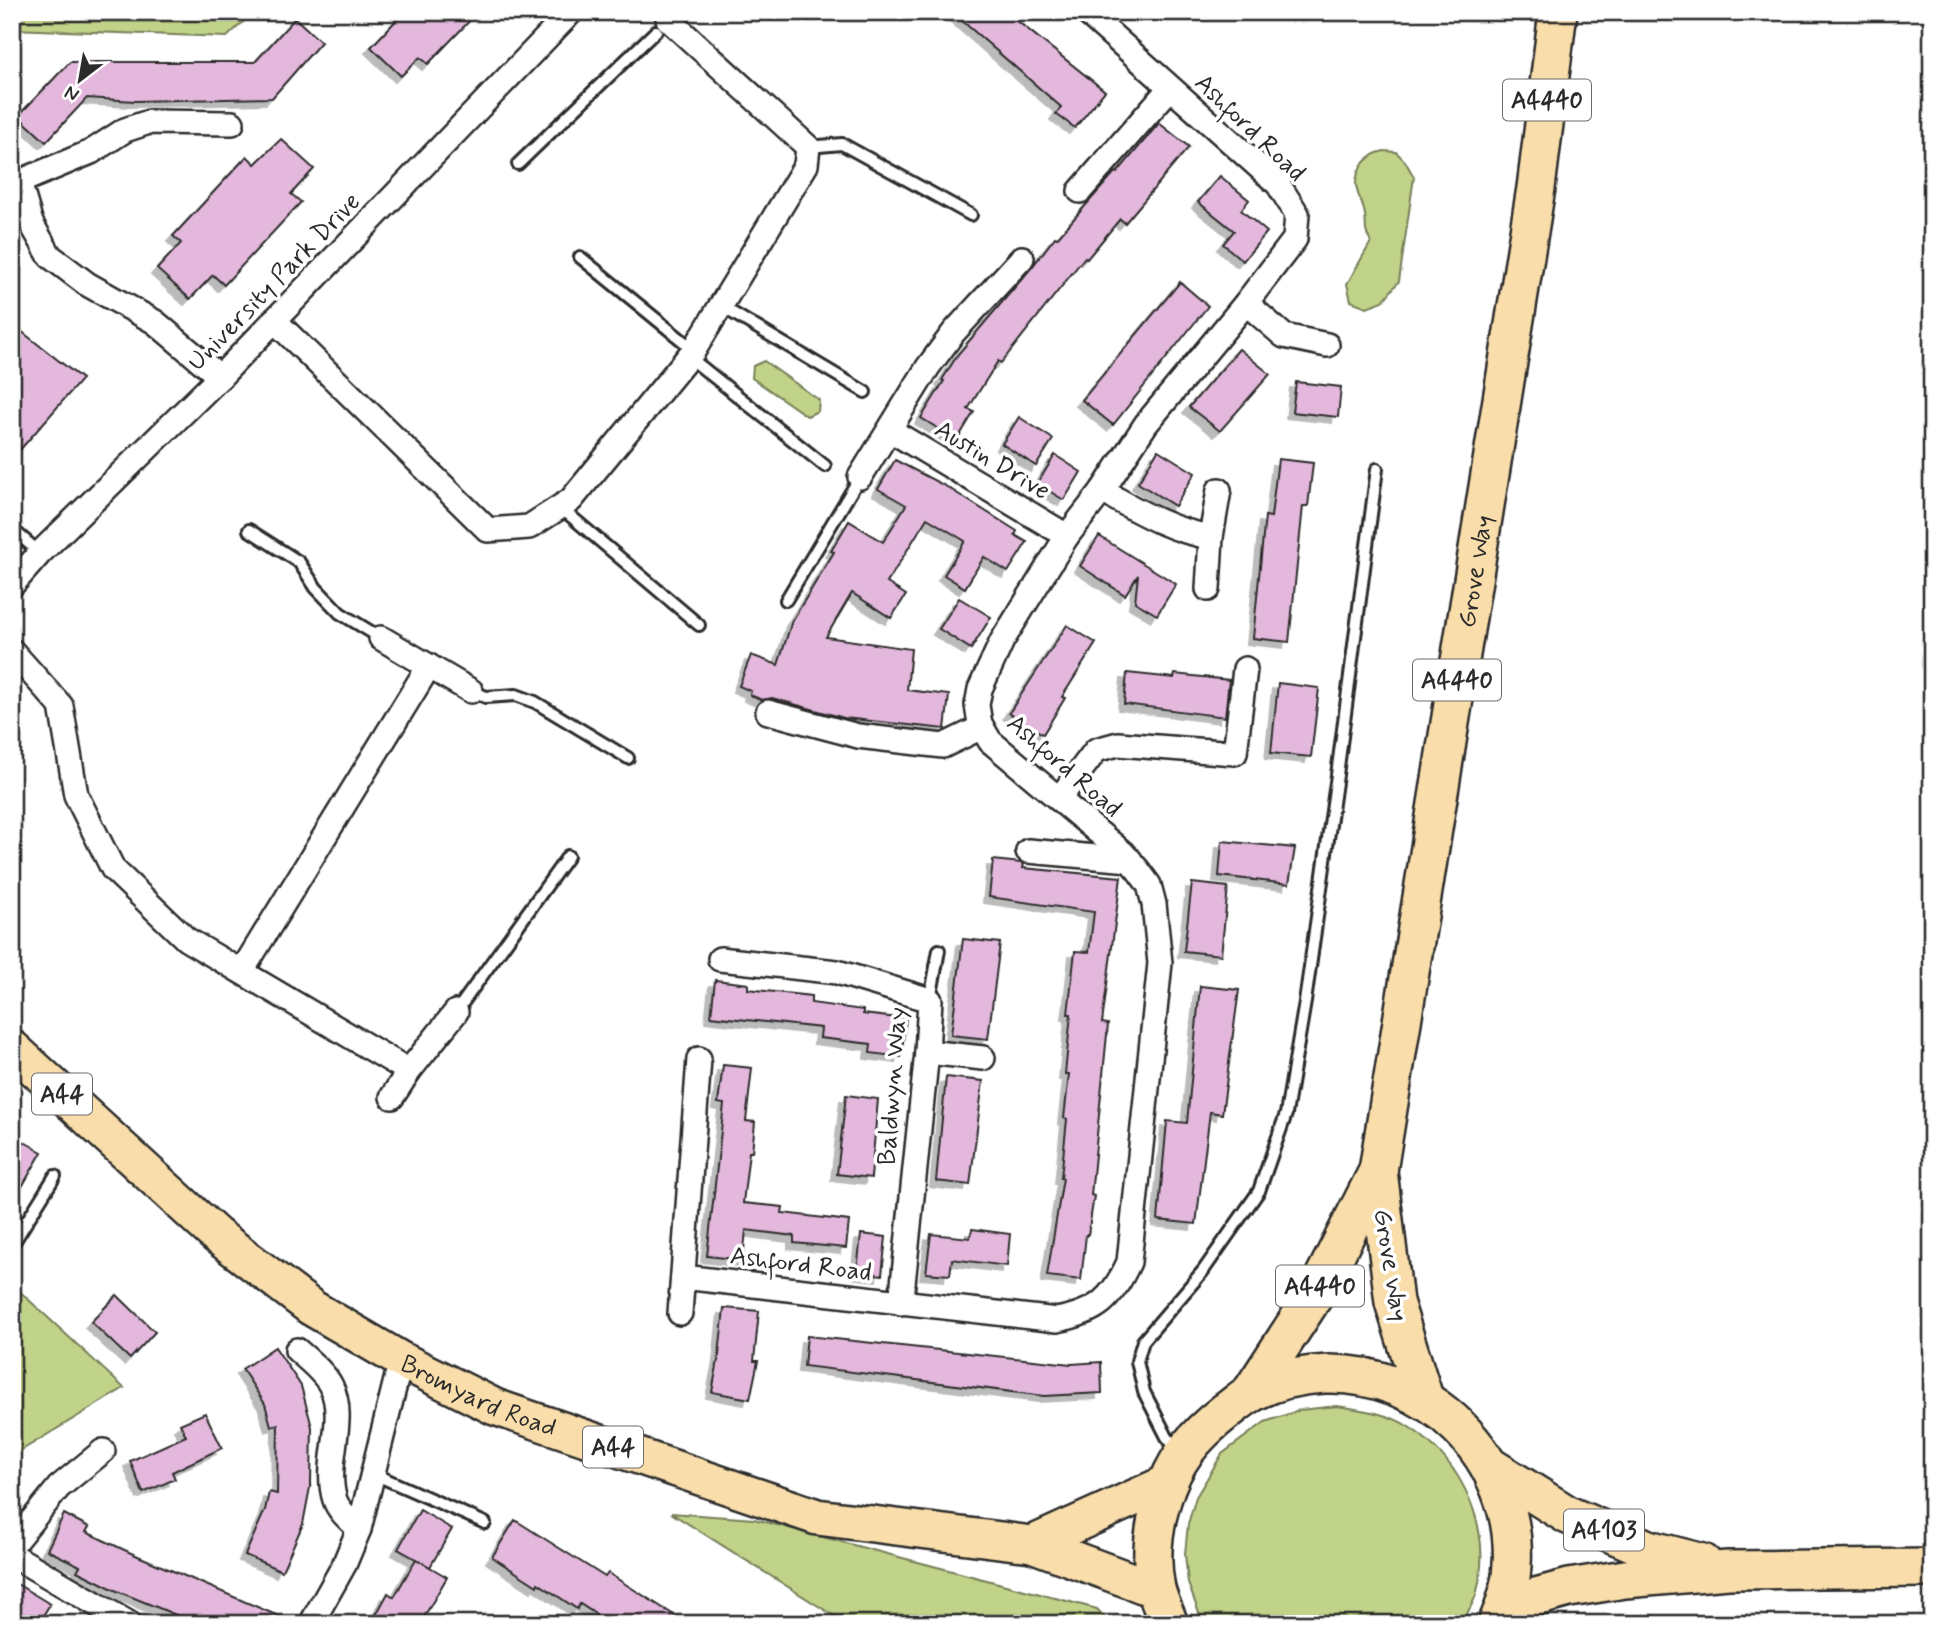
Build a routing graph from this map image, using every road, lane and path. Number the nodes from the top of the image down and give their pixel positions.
1 (570, 12) edge
2 (1086, 12) edge
3 (1558, 12) edge
4 (666, 21) edge
5 (1170, 88) junction
6 (232, 123) dead end
7 (808, 148) junction
8 (518, 164) dead end
9 (16, 179) edge
10 (1080, 191) dead end
11 (971, 215) dead end
12 (580, 257) dead end
13 (1022, 258) dead end
14 (1246, 303) junction
15 (721, 306) junction
16 (274, 320) junction
17 (1327, 345) dead end
18 (692, 354) junction
19 (220, 377) junction
20 (865, 392) dead end
21 (890, 430) junction
22 (825, 466) dead end
23 (1377, 469) dead end
24 (860, 477) joint
25 (1219, 490) dead end
26 (1102, 491) junction
27 (560, 507) junction
28 (12, 529) edge
29 (248, 530) dead end
30 (1067, 536) junction
31 (1211, 537) junction
32 (40, 553) junction
33 (12, 585) edge
34 (1208, 589) dead end
35 (786, 600) dead end
36 (699, 625) dead end
37 (382, 638) joint
38 (12, 651) edge
39 (429, 666) junction
40 (1245, 670) dead end
41 (471, 691) joint
42 (768, 712) dead end
43 (982, 727) junction
44 (628, 758) dead end
45 (1059, 799) junction
46 (1028, 851) dead end
47 (568, 856) dead end
48 (1130, 860) junction
49 (939, 950) dead end
50 (720, 959) dead end
51 (242, 971) junction
52 (930, 1000) junction
53 (456, 1012) joint
54 (12, 1048) edge
55 (927, 1052) junction
56 (983, 1058) dead end
57 (699, 1059) dead end
58 (12, 1063) edge
59 (409, 1071) junction
60 (392, 1097) dead end
61 (111, 1140) junction
62 (1378, 1171) junction
63 (55, 1177) dead end
64 (12, 1245) edge
65 (684, 1277) junction
66 (901, 1303) junction
67 (680, 1313) dead end
68 (297, 1350) dead end
69 (401, 1360) junction
70 (1250, 1394) junction
71 (1424, 1398) junction
72 (103, 1451) dead end
73 (1491, 1467) junction
74 (1175, 1469) junction
75 (374, 1474) junction
76 (485, 1522) dead end
77 (359, 1530) junction
78 (1032, 1544) junction
79 (12, 1545) edge
80 (12, 1555) edge
81 (1932, 1568) edge
82 (1728, 1570) junction
83 (1156, 1590) junction
84 (1502, 1614) edge
85 (130, 1624) edge
86 (311, 1624) edge
87 (1169, 1624) edge

1 - 16 street, University Park Drive
2 - 5 street, Ashford Road
3 - 62 highway, Grove Way / A4440
4 - 7 street
4 - 8 lane
5 - 10 street
5 - 14 street, Ashford Road
6 - 9 street
7 - 11 lane
7 - 15 street
9 - 19 street
12 - 18 lane
13 - 21 street
14 - 17 street
14 - 26 street, Ashford Road
15 - 18 street
15 - 20 lane
16 - 19 street, University Park Drive
16 - 27 street
18 - 22 lane
18 - 27 street
19 - 32 street, University Park Drive
21 - 24 street
21 - 30 street, Austin Drive
23 - 74 lane
24 - 35 lane
25 - 31 street
26 - 30 street, Ashford Road
26 - 31 street
27 - 36 lane
28 - 32 lane
29 - 37 lane
30 - 43 street, Ashford Road
31 - 34 street
32 - 33 street, University Park Drive
37 - 39 street
38 - 51 street
39 - 41 street
39 - 51 street
40 - 45 street
41 - 44 lane
42 - 43 street
43 - 45 street, Ashford Road
45 - 48 street, Ashford Road
46 - 48 street
47 - 53 lane
48 - 66 street, Ashford Road
49 - 52 lane
50 - 52 street, Baldwyn Way
51 - 59 street
52 - 55 street, Baldwyn Way
53 - 59 street
54 - 61 main road, Bromyard Road / A44
55 - 56 street
55 - 66 street, Baldwyn Way
57 - 65 street
58 - 61 main road, Bromyard Road / A44
59 - 60 street
61 - 69 main road, Bromyard Road / A44
62 - 70 highway, Grove Way / A4440
62 - 71 highway, Grove Way / A4440
63 - 64 lane
65 - 66 street, Ashford Road
65 - 67 street
68 - 77 street
69 - 75 street
69 - 78 main road, Bromyard Road / A44
70 - 71 highway
70 - 74 highway
71 - 73 highway
72 - 79 street
73 - 82 highway, A4103
73 - 84 highway
74 - 78 main road
74 - 83 highway
75 - 76 lane
75 - 77 street
77 - 86 street
78 - 83 main road, Bromyard Road / A44
80 - 85 street
81 - 82 highway, A4103
82 - 84 highway, A4103
83 - 87 highway

